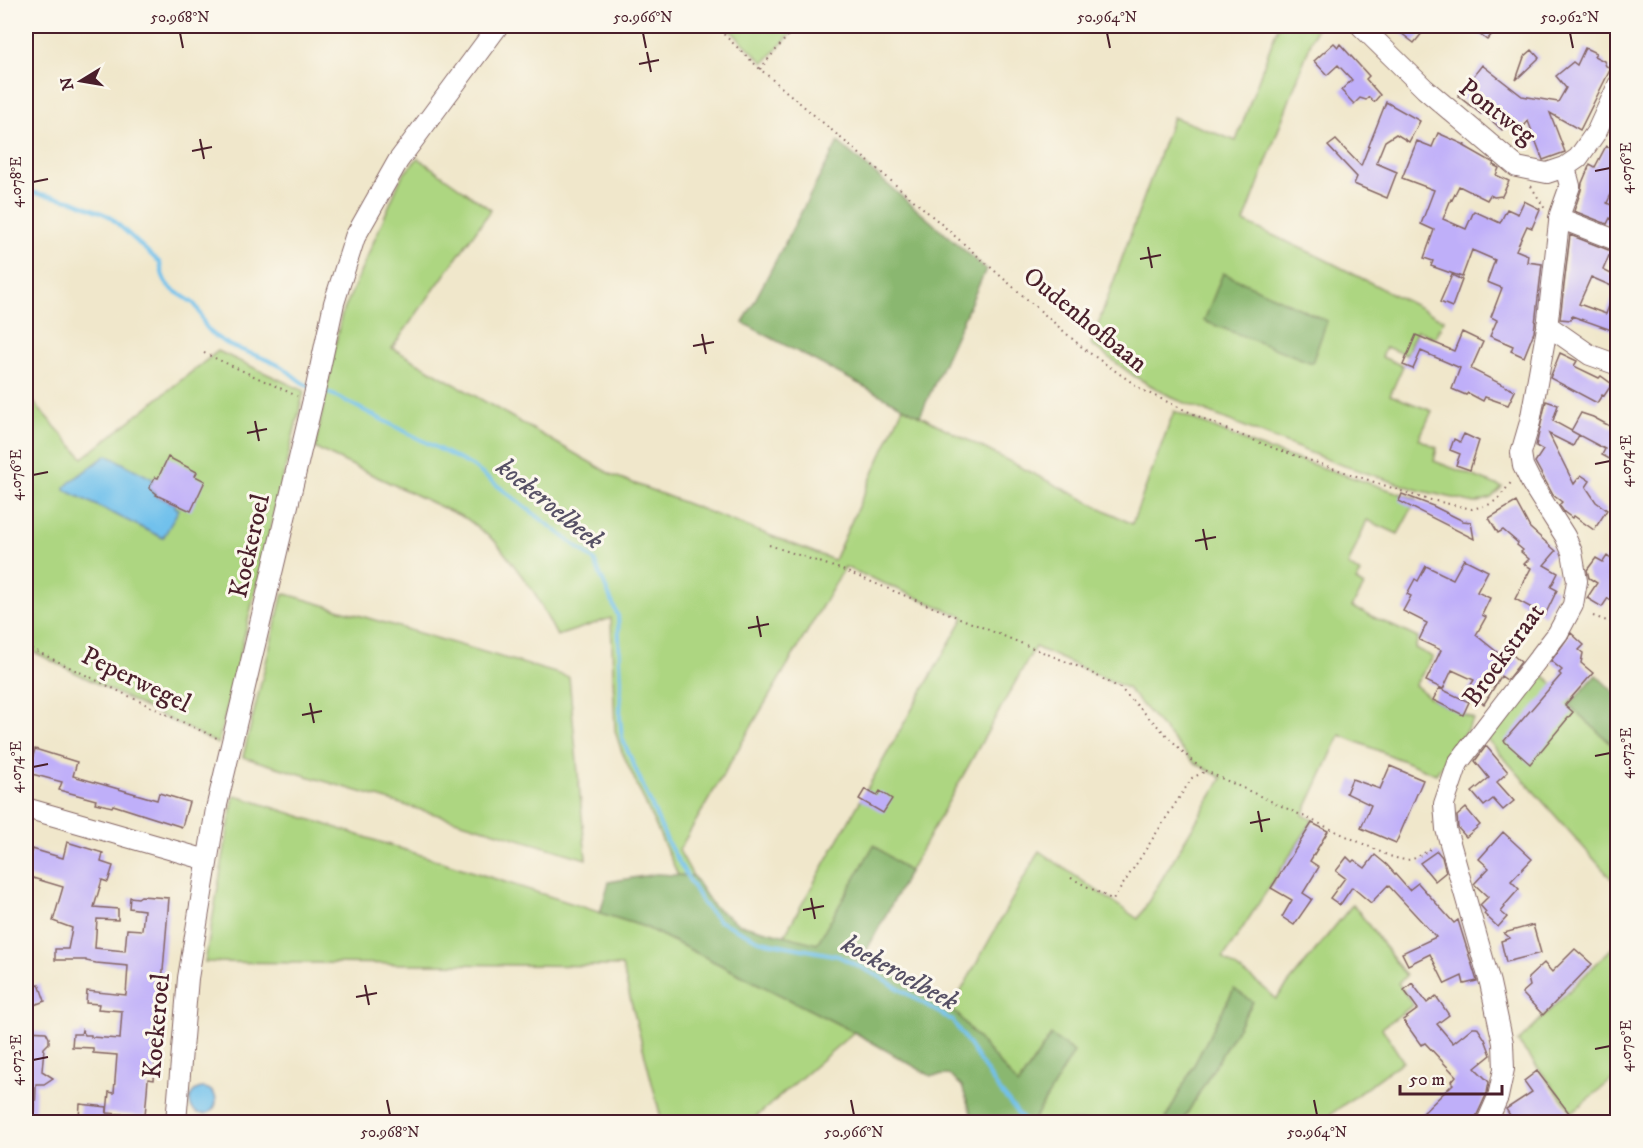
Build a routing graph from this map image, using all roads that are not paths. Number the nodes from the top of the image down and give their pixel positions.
1 (498, 26) edge
2 (1361, 26) edge
3 (1617, 85) edge
4 (1565, 167) junction
5 (1553, 215) junction
6 (1617, 242) edge
7 (1547, 325) junction
8 (1617, 365) edge
9 (26, 808) edge
10 (207, 861) junction
11 (176, 1122) edge
12 (1487, 1122) edge

1 - 10 street, Koekeroel
2 - 4 street, Pontweg
3 - 4 street
4 - 5 street
5 - 6 street
5 - 7 street
7 - 8 street
7 - 12 street, Broekstraat
9 - 10 street
10 - 11 street, Koekeroel

